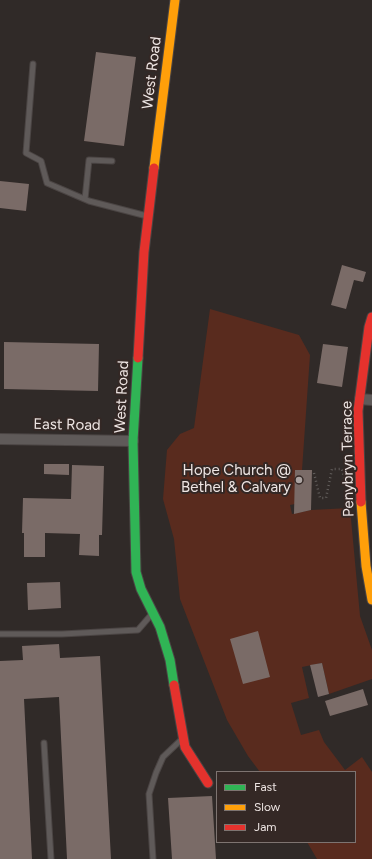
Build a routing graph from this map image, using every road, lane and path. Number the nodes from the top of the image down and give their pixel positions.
1 (175, 0) edge
2 (33, 64) dead end
3 (112, 160) dead end
4 (85, 200) junction
5 (148, 217) junction
6 (372, 317) edge
7 (360, 399) junction
8 (372, 400) edge
9 (0, 438) edge
10 (133, 441) junction
11 (314, 473) dead end
12 (346, 488) dead end
13 (372, 600) edge
14 (153, 613) junction
15 (0, 634) edge
16 (184, 737) junction
17 (44, 743) dead end
18 (208, 783) dead end
19 (51, 859) edge
20 (153, 859) edge

1 - 5 street, West Road
2 - 4 lane
3 - 4 lane
4 - 5 lane
5 - 10 street, West Road
6 - 7 street, Penybryn Terrace
7 - 8 street
7 - 13 street, Penybryn Terrace
9 - 10 street, East Road
10 - 14 street, West Road
11 - 12 path
14 - 15 lane
14 - 16 street, West Road
16 - 18 street, West Road
16 - 20 lane
17 - 19 lane

